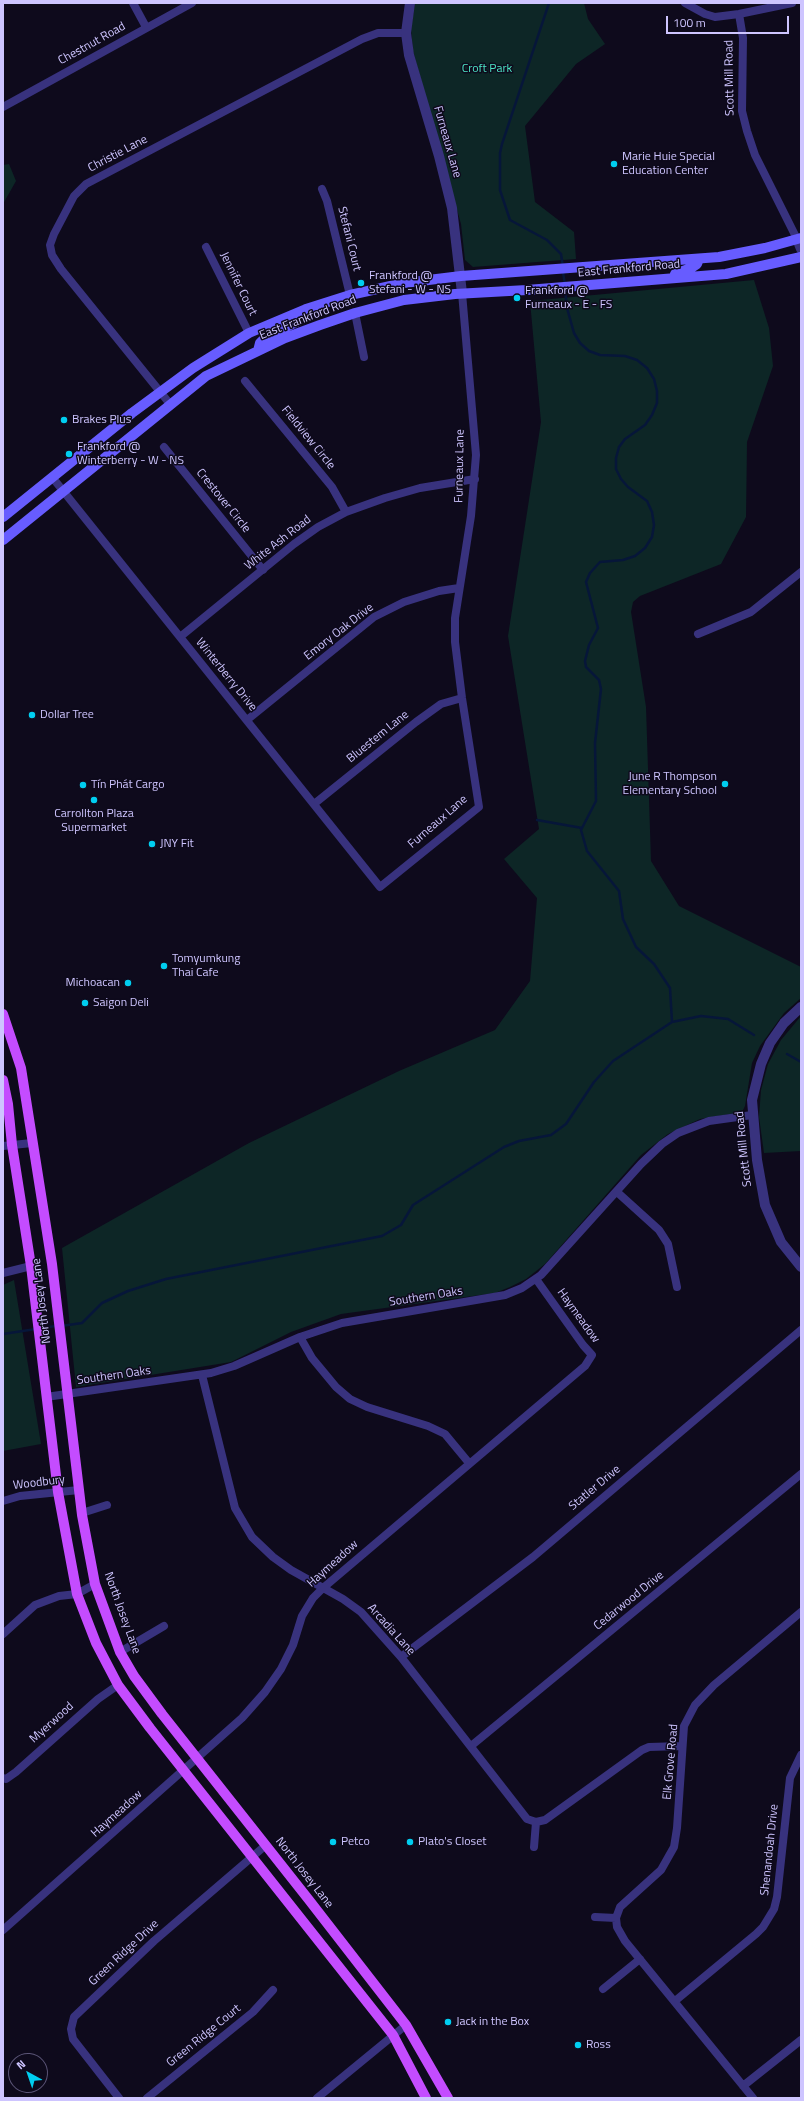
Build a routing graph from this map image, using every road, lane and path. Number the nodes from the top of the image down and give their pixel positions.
1 (133, 3) edge
2 (192, 3) edge
3 (410, 3) edge
4 (685, 3) edge
5 (792, 3) edge
6 (739, 14) junction
7 (146, 27) junction
8 (406, 33) junction
9 (3, 106) edge
10 (322, 189) dead end
11 (799, 238) edge
12 (206, 247) dead end
13 (801, 249) edge
14 (801, 257) edge
15 (699, 259) junction
16 (461, 276) junction
17 (660, 279) junction
18 (462, 293) junction
19 (350, 294) junction
20 (306, 309) junction
21 (355, 313) junction
22 (249, 333) junction
23 (258, 351) junction
24 (364, 357) dead end
25 (245, 382) dead end
26 (160, 392) junction
27 (170, 404) junction
28 (164, 447) dead end
29 (52, 478) junction
30 (475, 479) junction
31 (62, 491) junction
32 (346, 512) junction
33 (3, 517) edge
34 (3, 540) edge
35 (263, 570) junction
36 (801, 572) edge
37 (459, 588) junction
38 (698, 634) dead end
39 (180, 637) junction
40 (462, 698) junction
41 (247, 720) junction
42 (314, 804) junction
43 (380, 887) joint
44 (801, 1007) edge
45 (3, 1014) edge
46 (3, 1080) edge
47 (752, 1115) junction
48 (32, 1144) junction
49 (8, 1145) edge
50 (617, 1192) junction
51 (31, 1266) junction
52 (801, 1267) edge
53 (3, 1273) edge
54 (536, 1279) junction
55 (677, 1287) dead end
56 (801, 1330) edge
57 (300, 1337) junction
58 (202, 1375) junction
59 (67, 1394) junction
60 (46, 1397) junction
61 (469, 1463) junction
62 (801, 1474) edge
63 (79, 1490) junction
64 (58, 1492) junction
65 (3, 1501) edge
66 (106, 1505) dead end
67 (82, 1513) junction
68 (95, 1584) junction
69 (323, 1588) junction
70 (77, 1594) junction
71 (801, 1612) edge
72 (164, 1626) dead end
73 (3, 1634) edge
74 (120, 1652) junction
75 (401, 1657) junction
76 (118, 1685) junction
77 (471, 1746) junction
78 (682, 1746) junction
79 (801, 1755) edge
80 (197, 1758) junction
81 (183, 1772) junction
82 (3, 1778) edge
83 (536, 1822) junction
84 (266, 1844) junction
85 (534, 1847) dead end
86 (251, 1857) junction
87 (595, 1917) dead end
88 (616, 1918) junction
89 (3, 1930) edge
90 (640, 1959) junction
91 (603, 1989) dead end
92 (273, 1990) dead end
93 (675, 2001) junction
94 (406, 2025) junction
95 (393, 2035) junction
96 (801, 2040) edge
97 (743, 2086) junction
98 (119, 2098) edge
99 (147, 2098) edge
100 (317, 2098) edge
101 (426, 2098) edge
102 (448, 2098) edge
103 (753, 2098) edge

1 - 7 street
2 - 7 street, Chestnut Road
3 - 8 street, Furneaux Lane
4 - 6 street
5 - 6 street
6 - 11 street, Scott Mill Road
7 - 9 street, Chestnut Road
8 - 16 street, Furneaux Lane
8 - 26 street, Christie Lane
10 - 19 street, Stefani Court
11 - 13 street, Scott Mill Road
11 - 15 main road, East Frankford Road
12 - 22 street, Jennifer Court
14 - 17 main road, East Frankford Road
15 - 16 main road, East Frankford Road
15 - 17 main road
16 - 18 street, Furneaux Lane
16 - 19 main road, East Frankford Road
17 - 18 main road, East Frankford Road
18 - 21 main road, East Frankford Road
18 - 30 street, Furneaux Lane
19 - 20 main road, East Frankford Road
20 - 22 main road, East Frankford Road
20 - 23 main road
21 - 23 main road, East Frankford Road
21 - 24 street
22 - 26 main road, East Frankford Road
23 - 27 main road, East Frankford Road
25 - 32 street, Fieldview Circle
26 - 27 street, Christie Lane
26 - 29 main road, East Frankford Road
27 - 31 main road, East Frankford Road
28 - 35 street, Crestover Circle
29 - 31 street, Winterberry Drive
29 - 33 main road, East Frankford Road
30 - 32 street, White Ash Road
30 - 37 street, Furneaux Lane
31 - 34 main road, East Frankford Road
31 - 39 street, Winterberry Drive
32 - 35 street, White Ash Road
35 - 39 street, White Ash Road
36 - 38 street
37 - 40 street, Furneaux Lane
37 - 41 street, Emory Oak Drive
39 - 41 street, Winterberry Drive
40 - 42 street, Bluestem Lane
40 - 43 street, Furneaux Lane
41 - 42 street, Winterberry Drive
42 - 43 street, Winterberry Drive
44 - 47 street, Scott Mill Road
45 - 48 main road, North Josey Lane
46 - 49 main road, North Josey Lane
47 - 50 street, Southern Oaks
47 - 52 street, Scott Mill Road
48 - 49 street
48 - 59 main road, North Josey Lane
49 - 51 main road, North Josey Lane
50 - 54 street, Southern Oaks
50 - 55 street
51 - 53 street
51 - 60 main road, North Josey Lane
54 - 57 street, Southern Oaks
54 - 61 street, Haymeadow
56 - 75 street, Statler Drive
57 - 58 street, Southern Oaks
57 - 61 street
58 - 59 street, Southern Oaks
58 - 69 street, Arcadia Lane
59 - 60 street, Southern Oaks
59 - 63 main road, North Josey Lane
60 - 64 main road, North Josey Lane
61 - 69 street, Haymeadow
62 - 77 street, Cedarwood Drive
63 - 64 street, Woodbury
63 - 67 main road, North Josey Lane
64 - 65 street, Woodbury
64 - 70 main road, North Josey Lane
66 - 67 street
67 - 68 main road, North Josey Lane
68 - 70 street
68 - 74 main road, North Josey Lane
69 - 75 street, Arcadia Lane
69 - 80 street, Haymeadow
70 - 73 street
70 - 76 main road, North Josey Lane
71 - 78 street, Elk Grove Road
72 - 74 street
74 - 80 main road, North Josey Lane
75 - 77 street, Arcadia Lane
76 - 81 main road, North Josey Lane
76 - 82 street, Myerwood
77 - 83 street, Arcadia Lane
78 - 83 street
78 - 88 street, Elk Grove Road
79 - 93 street, Shenandoah Drive
80 - 81 street, Haymeadow
80 - 84 main road, North Josey Lane
81 - 86 main road, North Josey Lane
81 - 89 street, Haymeadow
83 - 85 street
84 - 86 street, Green Ridge Drive
84 - 94 main road, North Josey Lane
86 - 95 main road, North Josey Lane
86 - 98 street, Green Ridge Drive
87 - 88 street
88 - 90 street
90 - 91 street
90 - 93 street
92 - 99 street, Green Ridge Court
93 - 97 street
94 - 95 street
94 - 102 main road, North Josey Lane
95 - 100 street
95 - 101 main road, North Josey Lane
96 - 97 street
97 - 103 street

